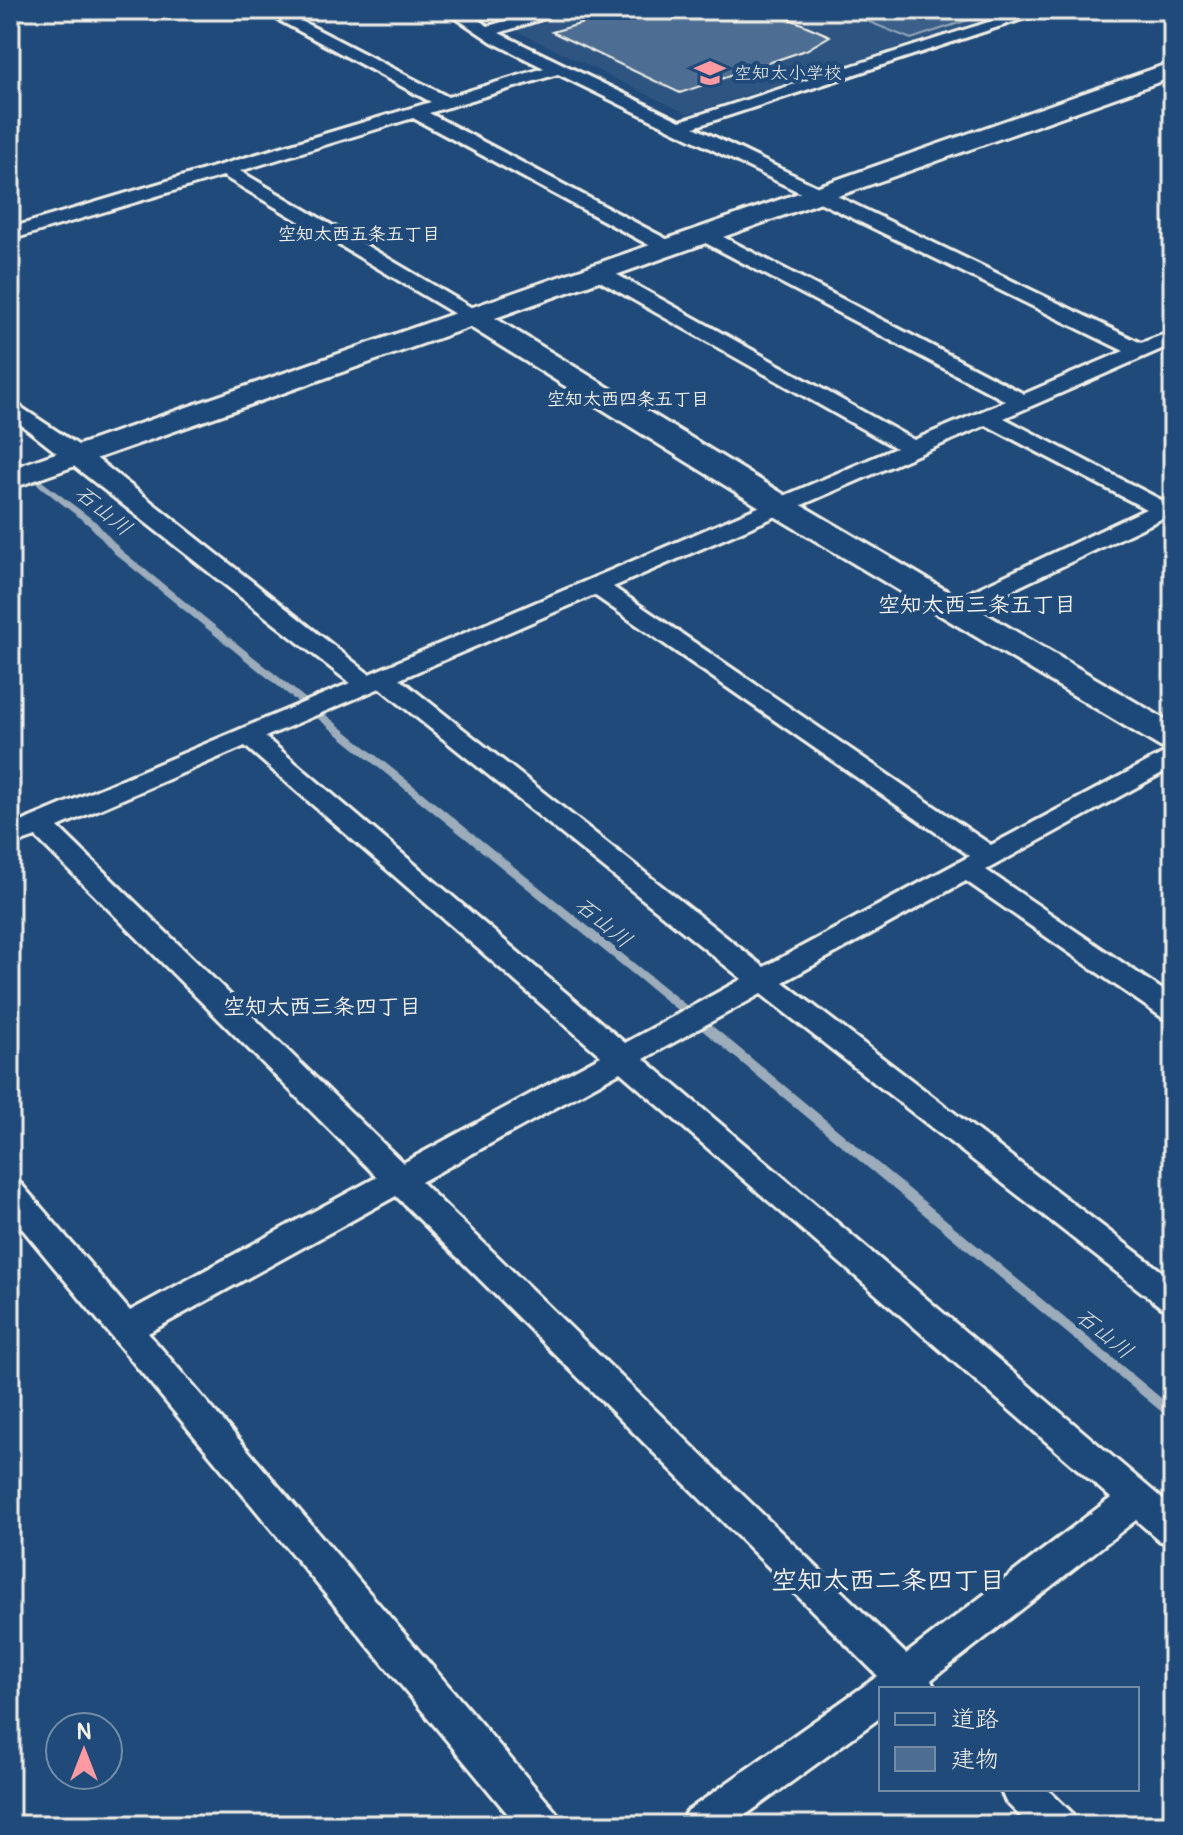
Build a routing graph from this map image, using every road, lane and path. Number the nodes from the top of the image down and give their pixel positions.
1 (300, 10) edge
2 (452, 10) edge
3 (562, 10) edge
4 (1042, 10) edge
5 (274, 13) edge
6 (488, 31) junction
7 (558, 69) junction
8 (1173, 69) edge
9 (445, 102) junction
10 (416, 113) junction
11 (678, 127) junction
12 (226, 170) junction
13 (816, 194) junction
14 (10, 234) edge
15 (703, 234) junction
16 (667, 247) junction
17 (598, 272) junction
18 (472, 316) junction
19 (1162, 344) edge
20 (1022, 401) junction
21 (10, 406) edge
22 (987, 417) junction
23 (912, 448) junction
24 (64, 461) junction
25 (10, 480) edge
26 (782, 507) junction
27 (1170, 510) edge
28 (596, 586) junction
29 (953, 609) junction
30 (376, 682) junction
31 (248, 736) junction
32 (1173, 739) edge
33 (1173, 756) edge
34 (25, 831) edge
35 (979, 863) junction
36 (762, 980) junction
37 (1173, 1011) edge
38 (624, 1059) junction
39 (400, 1180) junction
40 (10, 1192) edge
41 (1173, 1298) edge
42 (126, 1329) junction
43 (1137, 1499) junction
44 (1173, 1530) edge
45 (897, 1687) edge
46 (899, 1687) edge
47 (879, 1701) edge
48 (1022, 1791) edge
49 (542, 1825) edge
50 (700, 1825) edge
51 (1057, 1825) edge

1 - 5 street
2 - 6 street
3 - 6 street
4 - 11 street
5 - 9 street
6 - 7 street
7 - 9 street
7 - 11 street
8 - 13 street
9 - 10 street
10 - 12 street
10 - 16 street
11 - 13 street
12 - 14 street
12 - 18 street
13 - 15 street
13 - 19 street
15 - 16 street
15 - 20 street
16 - 17 street
17 - 18 street
17 - 23 street
18 - 24 street
18 - 26 street
19 - 20 street
20 - 22 street
21 - 24 street
22 - 23 street
22 - 27 street
23 - 26 street
24 - 25 street
24 - 30 street
26 - 28 street
26 - 29 street
27 - 29 street
28 - 30 street
28 - 35 street
29 - 32 street
30 - 31 street
30 - 36 street
31 - 34 street
31 - 38 street
33 - 35 street
34 - 39 street
35 - 36 street
35 - 37 street
36 - 38 street
36 - 41 street
38 - 39 street
38 - 43 street
39 - 42 street
39 - 45 street
40 - 42 street
42 - 49 street
43 - 44 street
43 - 46 street
47 - 50 street
48 - 51 street

